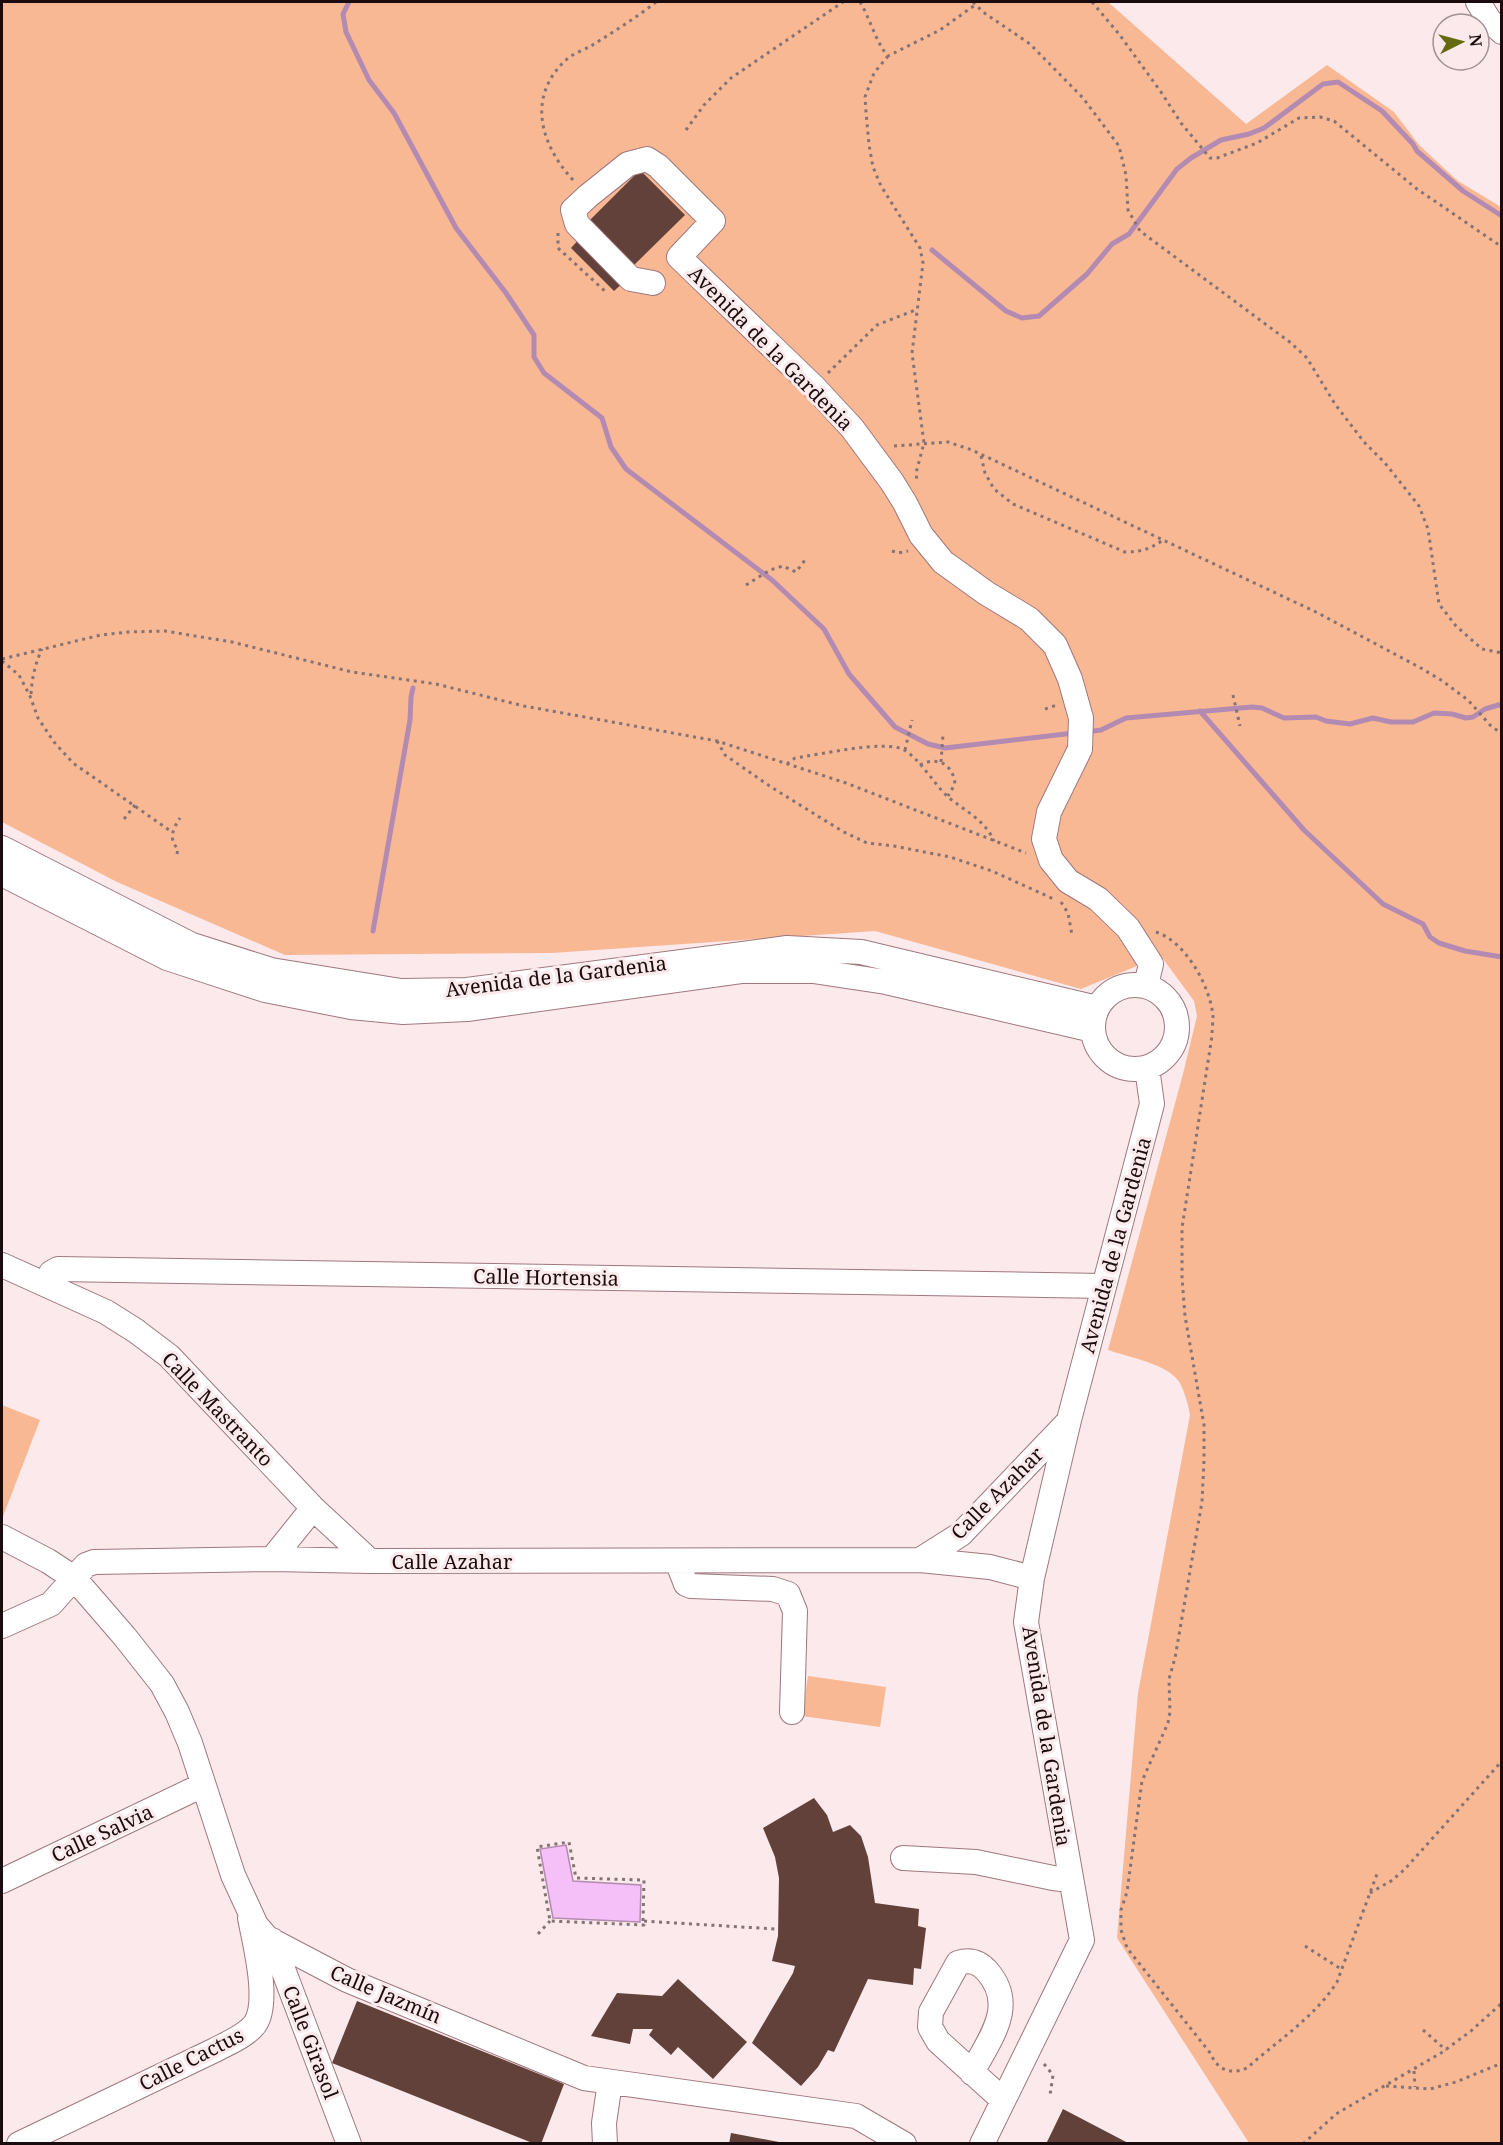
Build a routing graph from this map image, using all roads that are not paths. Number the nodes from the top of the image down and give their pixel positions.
1 (1478, 2) edge
2 (1502, 32) edge
3 (653, 283) dead end
4 (2, 848) edge
5 (2, 874) edge
6 (1146, 985) junction
7 (1095, 1019) junction
8 (1147, 1068) junction
9 (2, 1265) edge
10 (46, 1284) junction
11 (1104, 1286) junction
12 (1069, 1420) junction
13 (313, 1508) junction
14 (2, 1537) edge
15 (272, 1559) junction
16 (920, 1560) junction
17 (370, 1561) junction
18 (677, 1561) junction
19 (74, 1578) junction
20 (1032, 1578) junction
21 (2, 1626) edge
22 (792, 1712) dead end
23 (203, 1785) junction
24 (903, 1858) dead end
25 (1071, 1880) junction
26 (2, 1881) edge
27 (247, 1908) junction
28 (272, 1940) junction
29 (972, 2073) dead end
30 (610, 2082) junction
31 (1003, 2100) junction
32 (19, 2144) edge
33 (350, 2144) edge
34 (605, 2144) edge
35 (904, 2144) edge
36 (982, 2144) edge

1 - 2 street
3 - 6 street, Avenida de la Gardenia
4 - 7 street, Avenida de la Gardenia
5 - 7 street, Avenida de la Gardenia
6 - 7 street
6 - 8 street
7 - 8 street
8 - 11 street, Avenida de la Gardenia
9 - 10 street
10 - 11 street, Calle Hortensia
10 - 13 street, Calle Mastranto
11 - 12 street, Avenida de la Gardenia
12 - 16 street, Calle Azahar
12 - 20 street, Avenida de la Gardenia
13 - 15 street
13 - 17 street, Calle Mastranto
14 - 19 street
15 - 17 street, Calle Azahar
15 - 19 street, Calle Azahar
16 - 18 street, Calle Azahar
16 - 20 street, Calle Azahar
17 - 18 street, Calle Azahar
18 - 22 street
19 - 21 street
19 - 23 street, Calle Jazmín
20 - 25 street, Avenida de la Gardenia
23 - 26 street, Calle Salvia
23 - 27 street, Calle Jazmín
24 - 25 street
25 - 31 street, Avenida de la Gardenia
27 - 28 street, Calle Jazmín
27 - 32 street, Calle Cactus
28 - 30 street, Calle Jazmín
28 - 33 street, Calle Girasol
29 - 31 street
30 - 34 street
30 - 35 street, Calle Jazmín
31 - 36 street, Avenida de la Gardenia

